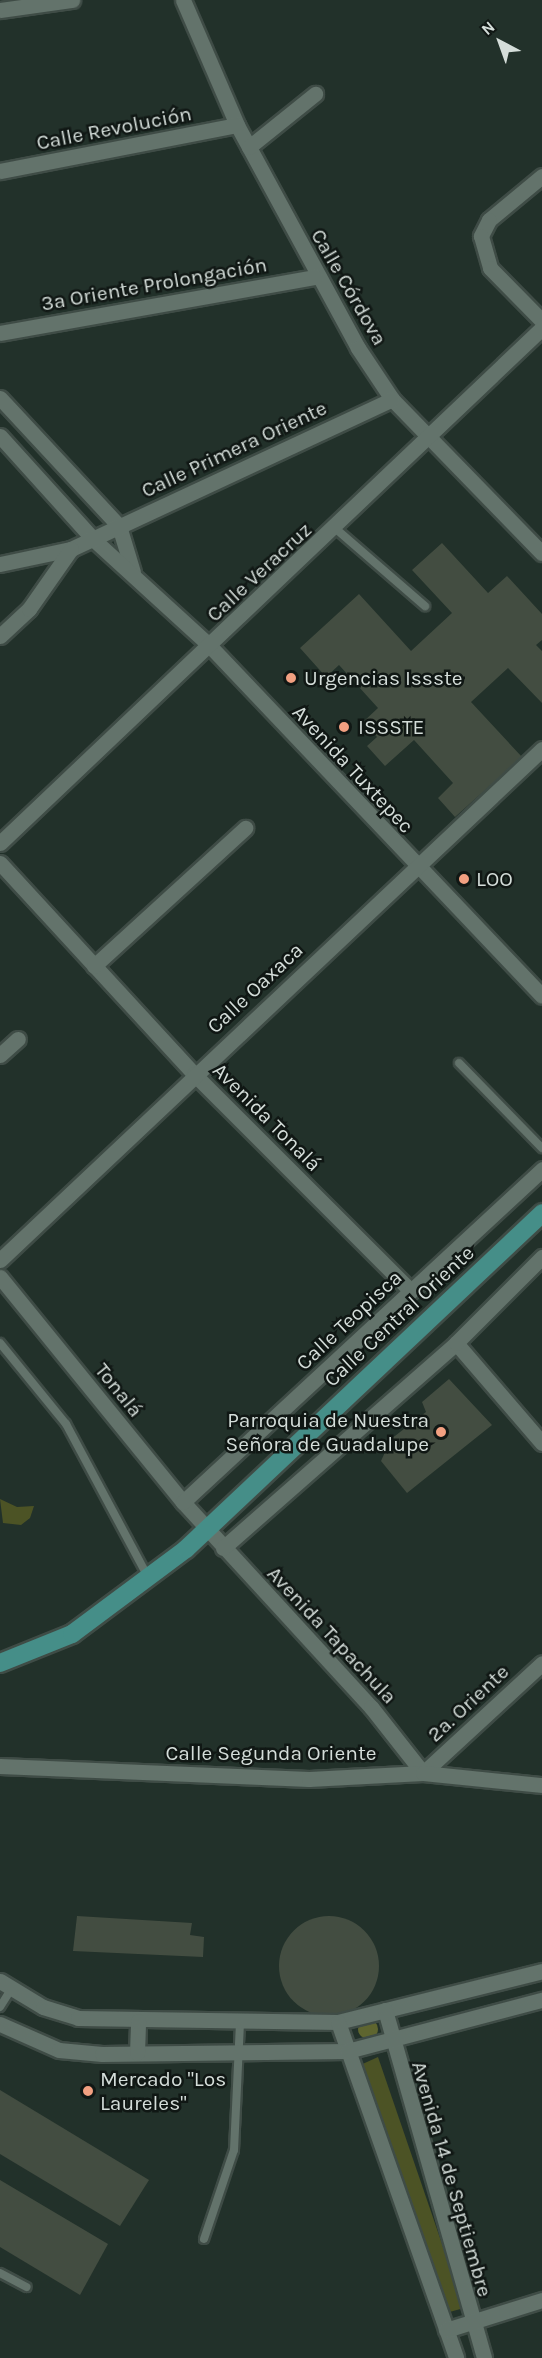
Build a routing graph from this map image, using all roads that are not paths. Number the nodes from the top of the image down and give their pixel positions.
1 (72, 0) edge
2 (183, 0) edge
3 (0, 10) edge
4 (315, 94) dead end
5 (237, 125) junction
6 (249, 147) junction
7 (0, 171) edge
8 (542, 176) edge
9 (315, 277) junction
10 (542, 321) edge
11 (542, 328) edge
12 (0, 333) edge
13 (0, 398) edge
14 (392, 399) junction
15 (0, 436) edge
16 (430, 439) junction
17 (119, 526) junction
18 (336, 529) junction
19 (93, 539) junction
20 (70, 549) junction
21 (542, 553) edge
22 (0, 564) edge
23 (133, 572) junction
24 (425, 606) dead end
25 (0, 636) edge
26 (210, 646) junction
27 (542, 749) edge
28 (245, 828) dead end
29 (0, 843) edge
30 (0, 863) edge
31 (415, 867) junction
32 (94, 966) junction
33 (542, 996) edge
34 (18, 1039) dead end
35 (0, 1055) edge
36 (459, 1063) dead end
37 (194, 1074) junction
38 (542, 1148) edge
39 (542, 1169) edge
40 (542, 1213) edge
41 (542, 1257) edge
42 (0, 1260) edge
43 (0, 1276) edge
44 (411, 1291) junction
45 (0, 1343) edge
46 (456, 1343) junction
47 (542, 1443) edge
48 (183, 1502) junction
49 (206, 1529) junction
50 (223, 1548) junction
51 (149, 1579) junction
52 (0, 1663) edge
53 (542, 1663) edge
54 (0, 1766) edge
55 (423, 1773) junction
56 (542, 1785) edge
57 (542, 1971) edge
58 (5, 1986) edge
59 (542, 2000) edge
60 (0, 2007) edge
61 (385, 2010) junction
62 (138, 2021) junction
63 (240, 2022) junction
64 (338, 2022) junction
65 (0, 2024) edge
66 (389, 2036) junction
67 (347, 2051) junction
68 (242, 2052) junction
69 (137, 2053) junction
70 (204, 2239) dead end
71 (0, 2273) edge
72 (26, 2287) dead end
73 (542, 2300) edge
74 (472, 2324) junction
75 (446, 2330) junction
76 (456, 2358) edge
77 (484, 2358) edge

1 - 3 street
2 - 5 street, Calle Córdova
4 - 6 street
5 - 6 street, Calle Córdova
5 - 7 street, Calle Revolución
6 - 9 street, Calle Córdova
8 - 10 street
9 - 12 street, 3a Oriente Prolongación
9 - 14 street, Calle Córdova
11 - 16 street, Calle Veracruz
13 - 17 street
14 - 16 street, Calle Córdova
14 - 17 street, Calle Primera Oriente
15 - 19 street, Avenida Tuxtepec
16 - 18 street, Calle Veracruz
16 - 21 street, Calle Córdova
17 - 19 street, Calle Primera Oriente
17 - 23 street, Avenida Tuxtepec
18 - 24 lane
18 - 26 street, Calle Veracruz
19 - 20 street, Calle Primera Oriente
19 - 23 street, Avenida Tuxtepec
20 - 22 street, Calle Primera Oriente
20 - 25 street
23 - 26 street, Avenida Tuxtepec
26 - 29 street, Calle Veracruz
26 - 31 street, Avenida Tuxtepec
27 - 31 street, Calle Oaxaca
28 - 32 street
30 - 32 street, Avenida Tonalá
31 - 33 street, Avenida Tuxtepec
31 - 37 street, Calle Oaxaca
32 - 37 street, Avenida Tonalá
34 - 35 street
36 - 38 lane
37 - 42 street, Calle Oaxaca
37 - 44 street, Avenida Tonalá
39 - 44 street, Calle Teopisca
40 - 49 main road, Calle Central Oriente
41 - 46 street
43 - 48 street, Tonalá
44 - 48 street, Calle Teopisca
45 - 51 lane
46 - 47 street
46 - 50 street
48 - 49 street, Tonalá
49 - 50 street, Avenida Tapachula
49 - 51 main road, Calle Central Oriente
50 - 55 street, Avenida Tapachula
51 - 52 main road, Calle Central Oriente
53 - 55 street, 2a. Oriente
54 - 55 street, Calle Segunda Oriente
55 - 56 street, Calle Segunda Oriente
57 - 61 street
58 - 60 lane
58 - 62 street
59 - 66 street
61 - 64 street
61 - 66 street, Avenida 14 de Septiembre
62 - 63 street
62 - 69 street
63 - 64 street
63 - 68 lane
64 - 67 street
65 - 69 street
66 - 67 street
66 - 74 street, Avenida 14 de Septiembre
67 - 68 street
67 - 75 street
68 - 69 street
68 - 70 lane
71 - 72 lane
73 - 74 street
74 - 75 street
74 - 77 street, Avenida 14 de Septiembre
75 - 76 street

